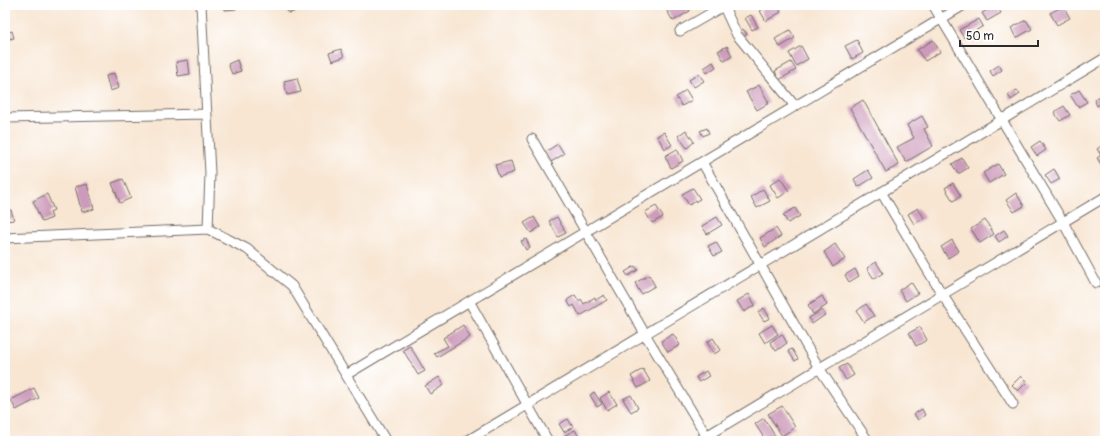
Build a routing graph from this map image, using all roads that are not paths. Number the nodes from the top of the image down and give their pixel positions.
1 (201, 5) edge
2 (724, 5) edge
3 (933, 5) edge
4 (964, 5) edge
5 (941, 19) junction
6 (680, 31) dead end
7 (1105, 58) edge
8 (795, 106) junction
9 (207, 114) junction
10 (5, 118) edge
11 (1002, 120) junction
12 (532, 139) dead end
13 (702, 162) junction
14 (881, 192) junction
15 (1105, 197) edge
16 (1063, 222) junction
17 (208, 229) junction
18 (586, 232) junction
19 (5, 238) edge
20 (760, 265) junction
21 (1096, 283) dead end
22 (942, 294) junction
23 (469, 302) junction
24 (645, 334) junction
25 (819, 368) junction
26 (346, 375) junction
27 (1013, 404) dead end
28 (527, 405) junction
29 (709, 438) edge
30 (386, 441) edge
31 (467, 441) edge
32 (548, 441) edge
33 (698, 441) edge
34 (868, 441) edge

1 - 9 street
2 - 6 street
2 - 8 street
3 - 5 street
4 - 5 street
5 - 8 street
5 - 11 street
7 - 11 street
8 - 13 street
9 - 10 street
9 - 17 street
11 - 14 street
11 - 16 street
12 - 18 street
13 - 18 street
13 - 20 street
14 - 20 street
14 - 22 street
15 - 16 street
16 - 21 street
16 - 22 street
17 - 19 street
17 - 26 street
18 - 23 street
18 - 24 street
20 - 24 street
20 - 25 street
22 - 25 street
22 - 27 street
23 - 26 street
23 - 28 street
24 - 28 street
24 - 29 street
25 - 29 street
25 - 34 street
26 - 30 street
28 - 31 street
28 - 32 street
29 - 33 street

